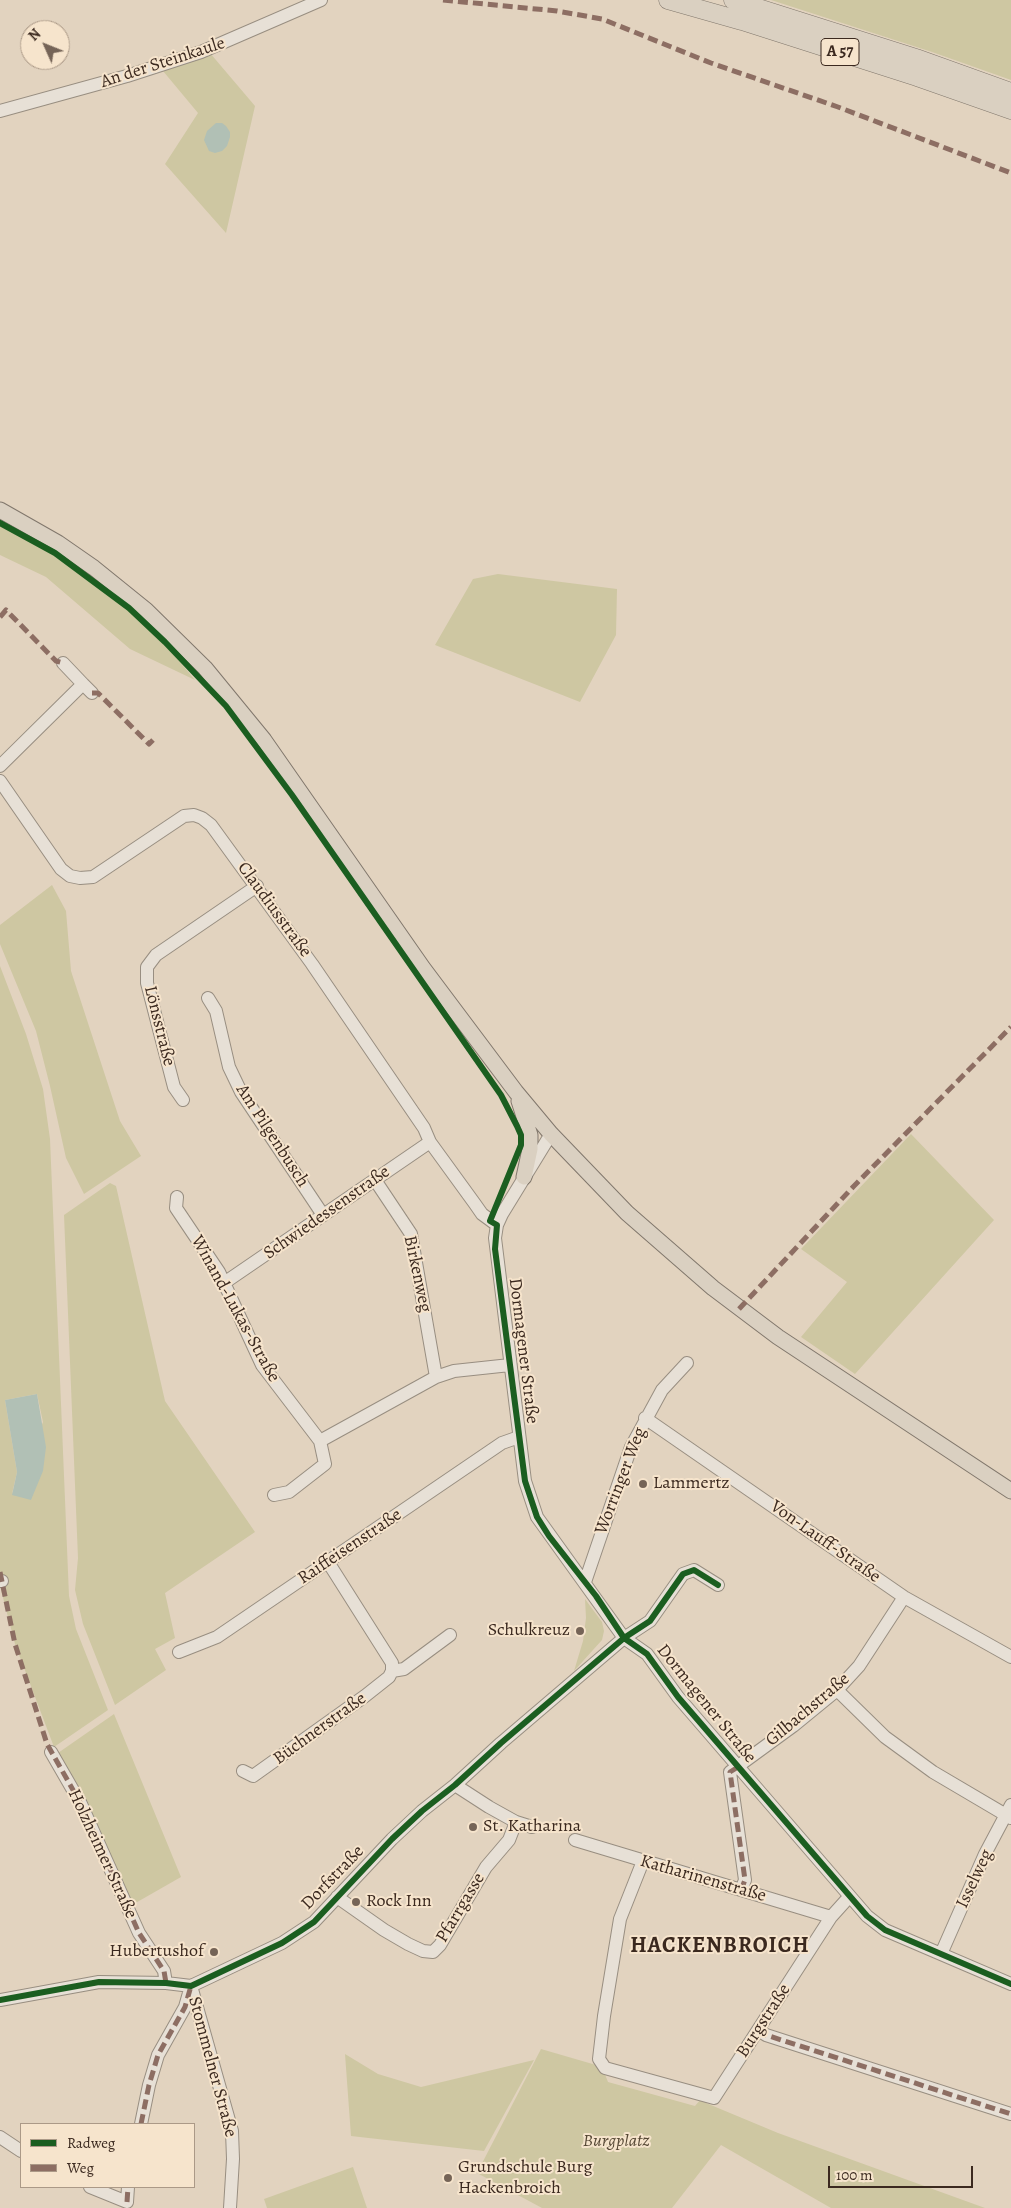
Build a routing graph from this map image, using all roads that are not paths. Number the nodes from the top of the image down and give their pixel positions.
1 (321, 0) edge
2 (668, 0) edge
3 (733, 0) edge
4 (1011, 92) edge
5 (1011, 110) edge
6 (0, 111) edge
7 (0, 510) edge
8 (63, 663) dead end
9 (0, 766) edge
10 (0, 781) edge
11 (257, 886) junction
12 (208, 998) dead end
13 (516, 1092) junction
14 (183, 1100) dead end
15 (551, 1134) junction
16 (430, 1142) junction
17 (524, 1177) junction
18 (375, 1180) junction
19 (177, 1197) dead end
20 (323, 1215) junction
21 (497, 1225) junction
22 (224, 1283) junction
23 (687, 1363) dead end
24 (510, 1365) junction
25 (436, 1377) junction
26 (645, 1418) junction
27 (519, 1437) junction
28 (320, 1441) junction
29 (1011, 1491) edge
30 (274, 1495) dead end
31 (328, 1562) junction
32 (585, 1582) junction
33 (718, 1585) dead end
34 (904, 1597) junction
35 (450, 1636) dead end
36 (624, 1638) junction
37 (179, 1652) dead end
38 (1011, 1657) edge
39 (392, 1671) junction
40 (837, 1690) junction
41 (51, 1752) dead end
42 (738, 1767) junction
43 (243, 1771) dead end
44 (455, 1785) junction
45 (1009, 1813) edge
46 (516, 1822) junction
47 (532, 1827) dead end
48 (575, 1840) dead end
49 (643, 1861) junction
50 (742, 1890) junction
51 (338, 1897) junction
52 (849, 1897) junction
53 (831, 1917) junction
54 (941, 1954) junction
55 (166, 1982) junction
56 (1011, 1984) edge
57 (190, 1986) junction
58 (0, 2000) edge
59 (758, 2030) junction
60 (1011, 2114) edge
61 (141, 2123) edge
62 (0, 2137) edge
63 (20, 2150) edge
64 (92, 2188) edge
65 (128, 2188) edge
66 (230, 2208) edge

1 - 6 street, An der Steinkaule
2 - 5 highway, A 57
3 - 4 highway, A 57
7 - 13 main road
8 - 9 street
10 - 11 street, Claudiusstraße
11 - 14 street, Lönsstraße
11 - 16 street, Claudiusstraße
12 - 20 street, Am Pilgenbusch
13 - 15 main road
13 - 17 main road
15 - 17 street, Dormagener Straße
15 - 29 main road
16 - 18 street, Schwiedessenstraße
16 - 21 street, Claudiusstraße
17 - 21 street, Dormagener Straße
18 - 20 street, Schwiedessenstraße
18 - 25 street, Birkenweg
19 - 22 street, Winand-Lukas-Straße
20 - 22 street, Schwiedessenstraße
21 - 24 street, Dormagener Straße
22 - 28 street, Winand-Lukas-Straße
23 - 26 street, Worringer Weg
24 - 25 street
24 - 27 street, Dormagener Straße
25 - 28 street
26 - 32 street, Worringer Weg
26 - 34 street, Von-Lauff-Straße
27 - 31 street, Raiffeisenstraße
27 - 32 street, Dormagener Straße
28 - 30 street
31 - 37 street, Raiffeisenstraße
31 - 39 street
32 - 36 street, Dormagener Straße
33 - 36 street, Dorfstraße
34 - 38 street, Von-Lauff-Straße
34 - 40 street, Gilbachstraße
35 - 39 street, Büchnerstraße
36 - 42 street, Dormagener Straße
36 - 44 street, Dorfstraße
39 - 43 street, Büchnerstraße
40 - 42 street, Gilbachstraße
40 - 45 street
41 - 55 street, Holzheimer Straße
42 - 50 street
42 - 52 street, Dormagener Straße
44 - 46 street
44 - 51 street, Dorfstraße
45 - 54 street, Isselweg
46 - 47 street
46 - 51 street, Pfarrgasse
48 - 49 street, Katharinenstraße
49 - 50 street, Katharinenstraße
49 - 59 street, Burgstraße
50 - 53 street, Katharinenstraße
51 - 57 street, Dorfstraße
52 - 53 street, Burgstraße
52 - 54 street, Dormagener Straße
53 - 59 street, Burgstraße
54 - 56 street, Dormagener Straße
55 - 57 street
55 - 58 street
57 - 61 street
57 - 66 street, Stommelner Straße
59 - 60 street
62 - 63 street
64 - 65 street

